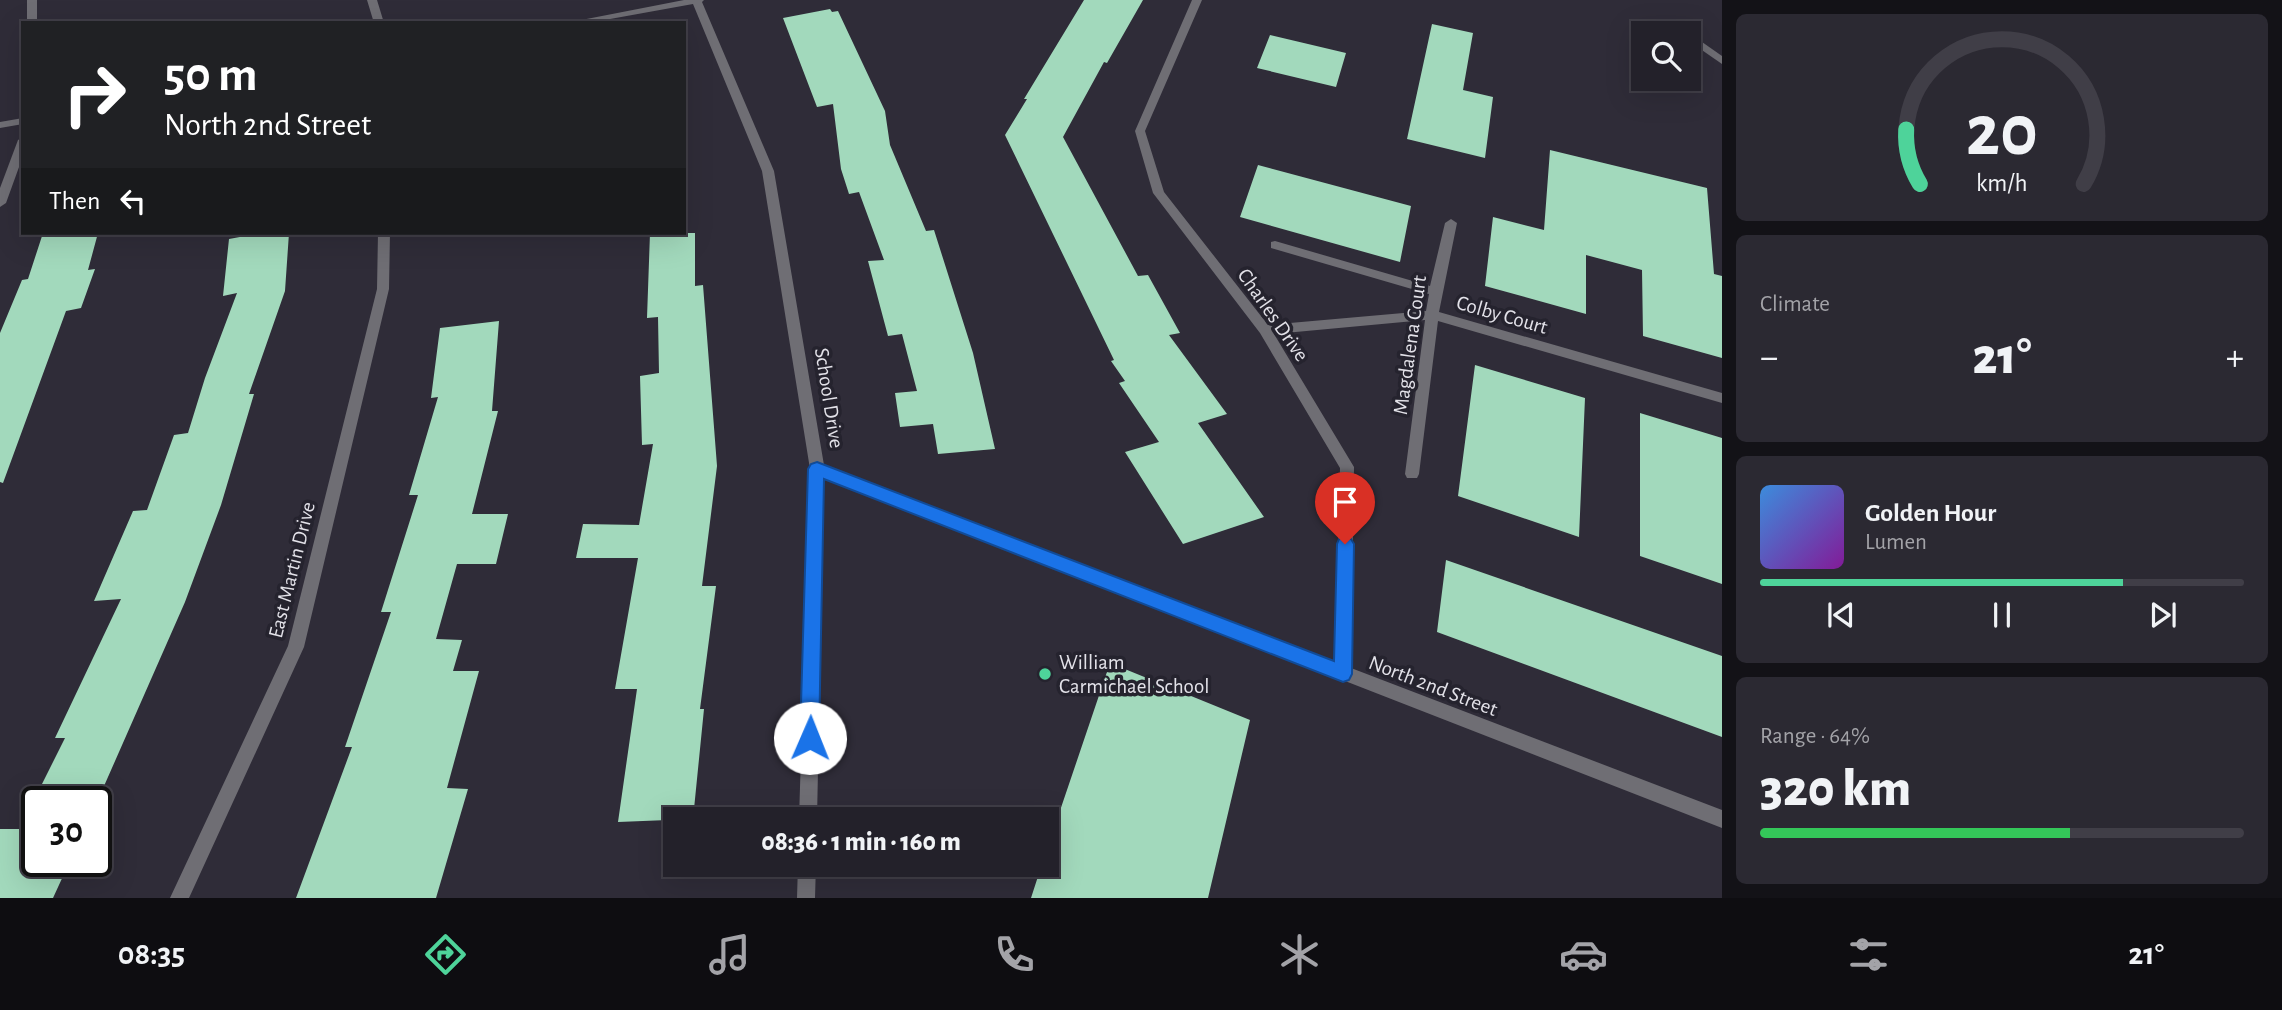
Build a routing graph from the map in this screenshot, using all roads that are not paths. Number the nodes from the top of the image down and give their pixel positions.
1 (32, 0) edge
2 (372, 0) edge
3 (697, 0) edge
4 (1197, 0) edge
5 (32, 21) edge
6 (378, 21) edge
7 (582, 21) edge
8 (1701, 45) edge
9 (1722, 61) edge
10 (21, 121) edge
11 (0, 125) edge
12 (21, 145) edge
13 (0, 203) edge
14 (1451, 223) dead end
15 (384, 235) edge
16 (1275, 245) dead end
17 (1435, 292) junction
18 (1432, 315) junction
19 (1265, 330) junction
20 (1722, 398) edge
21 (817, 469) junction
22 (1412, 474) dead end
23 (1343, 674) junction
24 (808, 807) edge
25 (1722, 819) edge
26 (807, 877) edge
27 (179, 898) edge
28 (806, 898) edge

1 - 5 street
2 - 6 street
3 - 7 street
3 - 21 street, School Drive
4 - 19 street, Charles Drive
8 - 9 street
10 - 11 street
12 - 13 street
14 - 17 street, Magdalena Court
15 - 27 street, East Martin Drive
16 - 17 street
17 - 18 street, Magdalena Court
18 - 19 street, Colby Court
18 - 20 street, Colby Court
18 - 22 street, Magdalena Court
19 - 23 street, Charles Drive
21 - 23 street, North 2nd Street
21 - 24 street, School Drive
23 - 25 street, North 2nd Street
26 - 28 street

